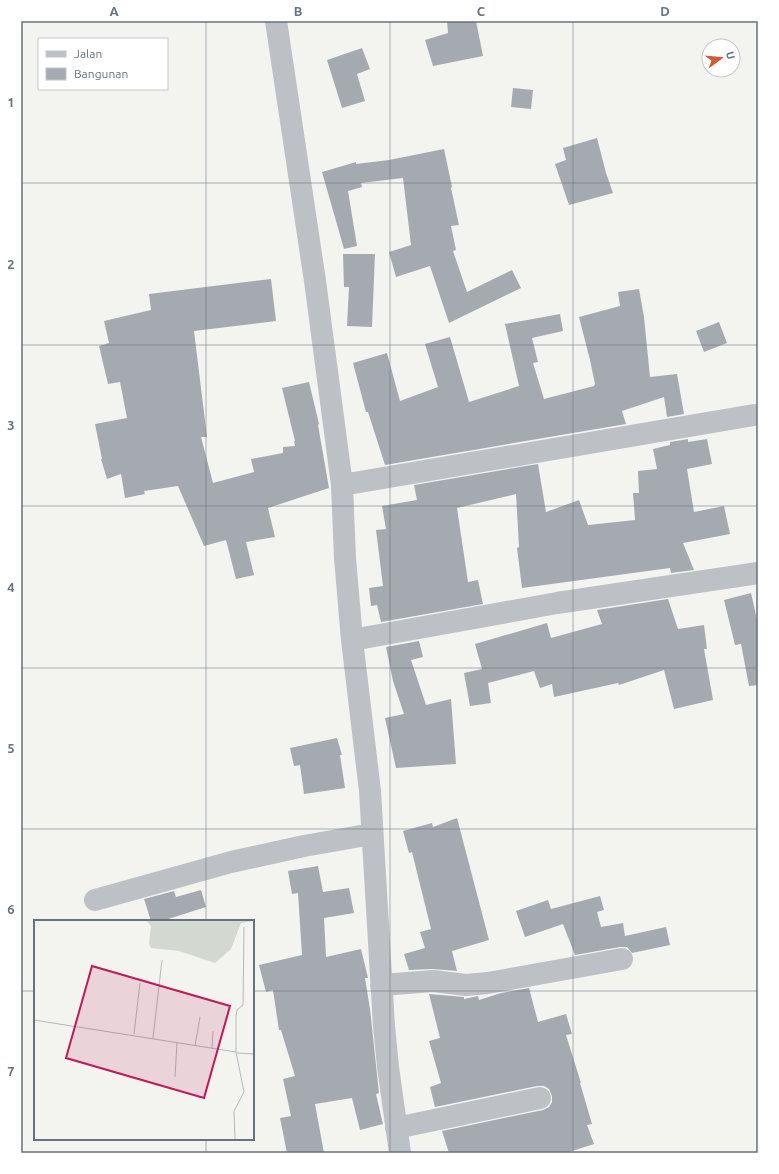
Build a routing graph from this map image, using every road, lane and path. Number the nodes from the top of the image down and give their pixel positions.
1 (276, 21) edge
2 (754, 415) dead end
3 (342, 485) junction
4 (758, 573) edge
5 (352, 640) junction
6 (372, 834) junction
7 (95, 900) dead end
8 (622, 960) dead end
9 (381, 985) junction
10 (540, 1098) dead end
11 (396, 1128) junction
12 (400, 1153) edge

1 - 3 street
2 - 3 street
3 - 5 street
4 - 5 street
5 - 6 street
6 - 7 street
6 - 9 street
8 - 9 street
9 - 11 street
10 - 11 street
11 - 12 street

